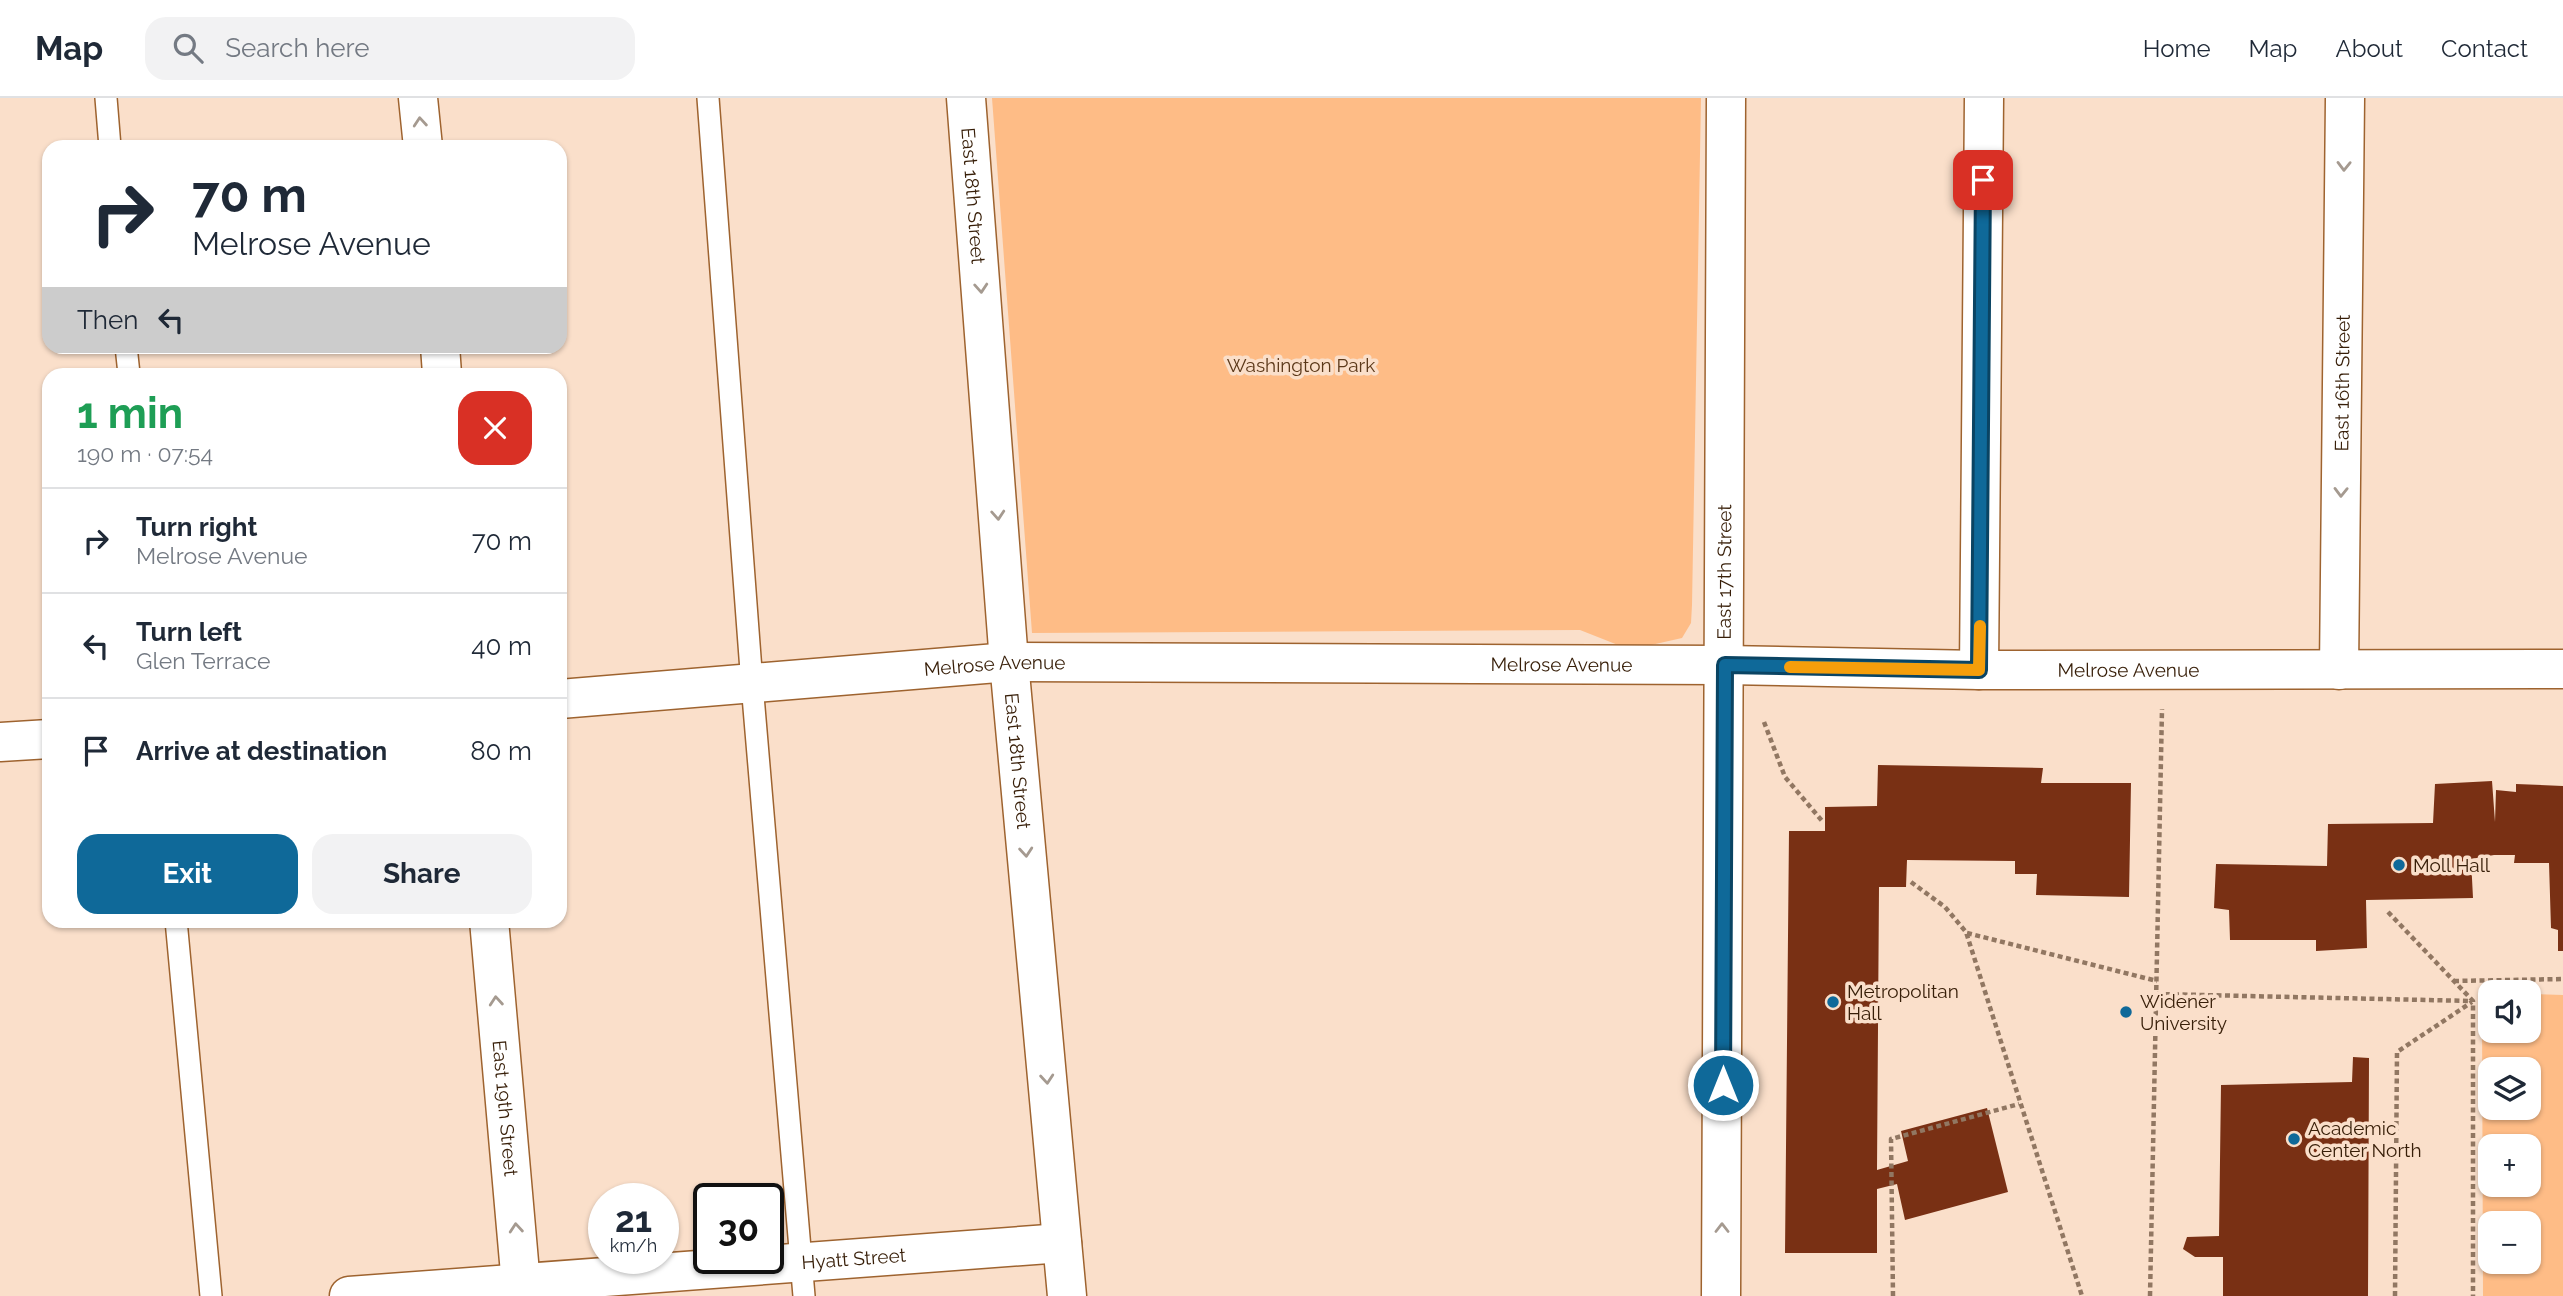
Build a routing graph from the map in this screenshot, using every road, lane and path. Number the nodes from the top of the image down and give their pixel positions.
1 (106, 98) edge
2 (418, 98) edge
3 (708, 98) edge
4 (966, 98) edge
5 (1727, 98) edge
6 (1984, 98) edge
7 (2345, 98) edge
8 (109, 140) edge
9 (422, 140) edge
10 (1009, 662) junction
11 (1725, 665) junction
12 (2563, 669) edge
13 (1979, 670) junction
14 (2163, 670) junction
15 (2339, 670) junction
16 (752, 684) junction
17 (567, 698) edge
18 (1762, 718) dead end
19 (42, 740) edge
20 (0, 743) edge
21 (1823, 822) dead end
22 (1911, 882) dead end
23 (2388, 912) dead end
24 (177, 928) edge
25 (490, 928) edge
26 (1966, 932) junction
27 (2563, 979) edge
28 (2157, 981) junction
29 (2453, 981) junction
30 (2157, 994) junction
31 (2473, 1002) junction
32 (2019, 1104) junction
33 (1062, 1243) junction
34 (802, 1279) edge
35 (521, 1289) edge
36 (211, 1296) edge
37 (349, 1296) edge
38 (1067, 1296) edge
39 (1721, 1296) edge
40 (1893, 1296) edge
41 (2082, 1296) edge
42 (2150, 1296) edge
43 (2395, 1296) edge
44 (2473, 1296) edge

1 - 8 lane
9 -> 2 street
3 - 16 lane
4 -> 10 street, East 18th Street
5 - 11 street, East 17th Street
6 - 13 street
7 -> 15 street, East 16th Street
10 - 11 street, Melrose Avenue
10 - 16 street, Melrose Avenue
10 -> 33 street, East 18th Street
11 - 13 street, Melrose Avenue
39 -> 11 street, East 17th Street
12 - 15 street, Melrose Avenue
13 - 14 street, Melrose Avenue
14 - 15 street, Melrose Avenue
14 - 28 path
16 - 17 street, Melrose Avenue
16 - 34 lane
18 - 21 path
19 - 20 street
22 - 26 path
23 - 29 path
24 - 36 lane
35 -> 25 street, East 19th Street
26 - 28 path
26 - 32 path
27 - 29 path
28 - 30 path
29 - 31 path
30 - 31 path
30 - 42 path
31 - 43 path
31 - 44 path
32 - 40 path
32 - 41 path
33 - 34 street, Hyatt Street
33 - 38 street, East 18th Street
34 - 35 street, Hyatt Street
35 - 37 street, Hyatt Street

